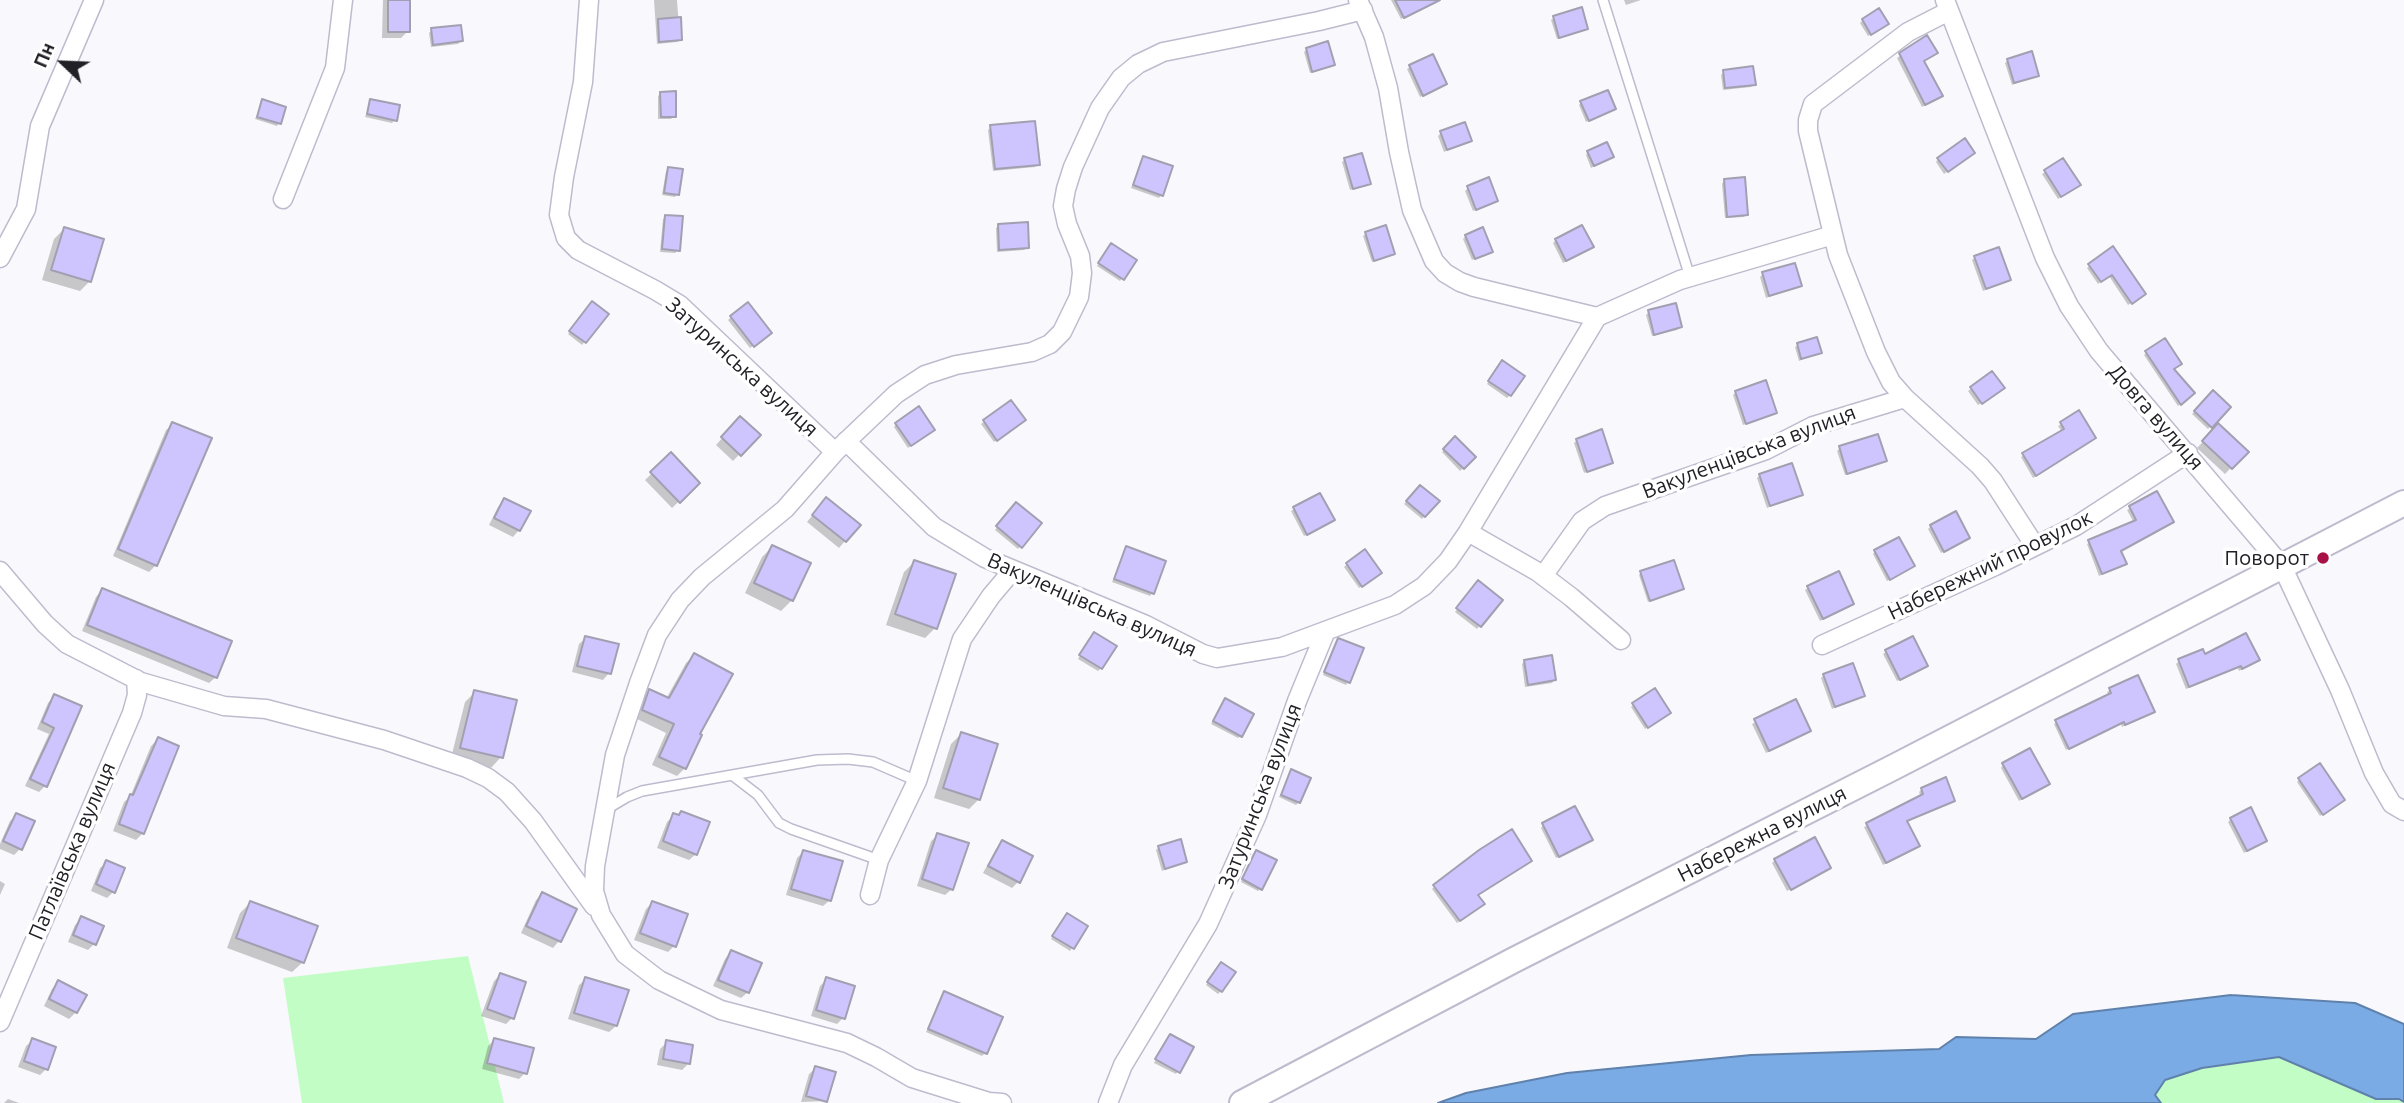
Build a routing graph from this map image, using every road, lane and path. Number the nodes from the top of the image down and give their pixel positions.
1 (94, 0) edge
2 (343, 0) edge
3 (589, 0) edge
4 (1603, 0) edge
5 (1361, 5) edge
6 (1947, 5) edge
7 (283, 199) dead end
8 (1833, 235) junction
9 (0, 258) edge
10 (1690, 277) junction
11 (1597, 317) junction
12 (1905, 398) junction
13 (841, 446) junction
14 (2188, 453) junction
15 (2404, 503) edge
16 (1468, 532) junction
17 (2035, 546) junction
18 (2282, 566) junction
19 (1013, 570) junction
20 (0, 571) edge
21 (1543, 576) junction
22 (1325, 633) junction
23 (1621, 640) dead end
24 (1822, 645) dead end
25 (136, 679) junction
26 (732, 775) junction
27 (917, 781) junction
28 (607, 809) junction
29 (2404, 811) edge
30 (879, 860) junction
31 (870, 895) dead end
32 (600, 915) junction
33 (0, 1022) edge
34 (1002, 1103) edge
35 (1108, 1103) edge
36 (1242, 1103) edge

1 - 9 street
2 - 7 street
3 - 13 street, Затуринська вулиця
4 - 10 lane
5 - 11 street
5 - 13 street, Затуринська вулиця
6 - 8 street
6 - 14 street, Довга вулиця
8 - 10 street
8 - 12 street
10 - 11 street
11 - 16 street, Вакуленцівська вулиця
12 - 17 street
12 - 21 street, Вакуленцівська вулиця
13 - 19 street, Вакуленцівська вулиця
13 - 28 street, Затуринська вулиця
14 - 17 street, Набережний провулок
14 - 18 street, Довга вулиця
15 - 18 street, Набережна вулиця
16 - 21 street
16 - 22 street, Вакуленцівська вулиця
17 - 24 street, Набережний провулок
18 - 29 street, Довга вулиця
18 - 36 street, Набережна вулиця
19 - 22 street, Вакуленцівська вулиця
19 - 27 street
20 - 25 street
21 - 23 street
22 - 35 street, Затуринська вулиця
25 - 32 street, Затуринська вулиця
25 - 33 street, Патлаївська вулиця
26 - 27 lane
26 - 28 lane
26 - 30 lane
27 - 30 street
28 - 32 street, Затуринська вулиця
30 - 31 street
32 - 34 street, Затуринська вулиця

